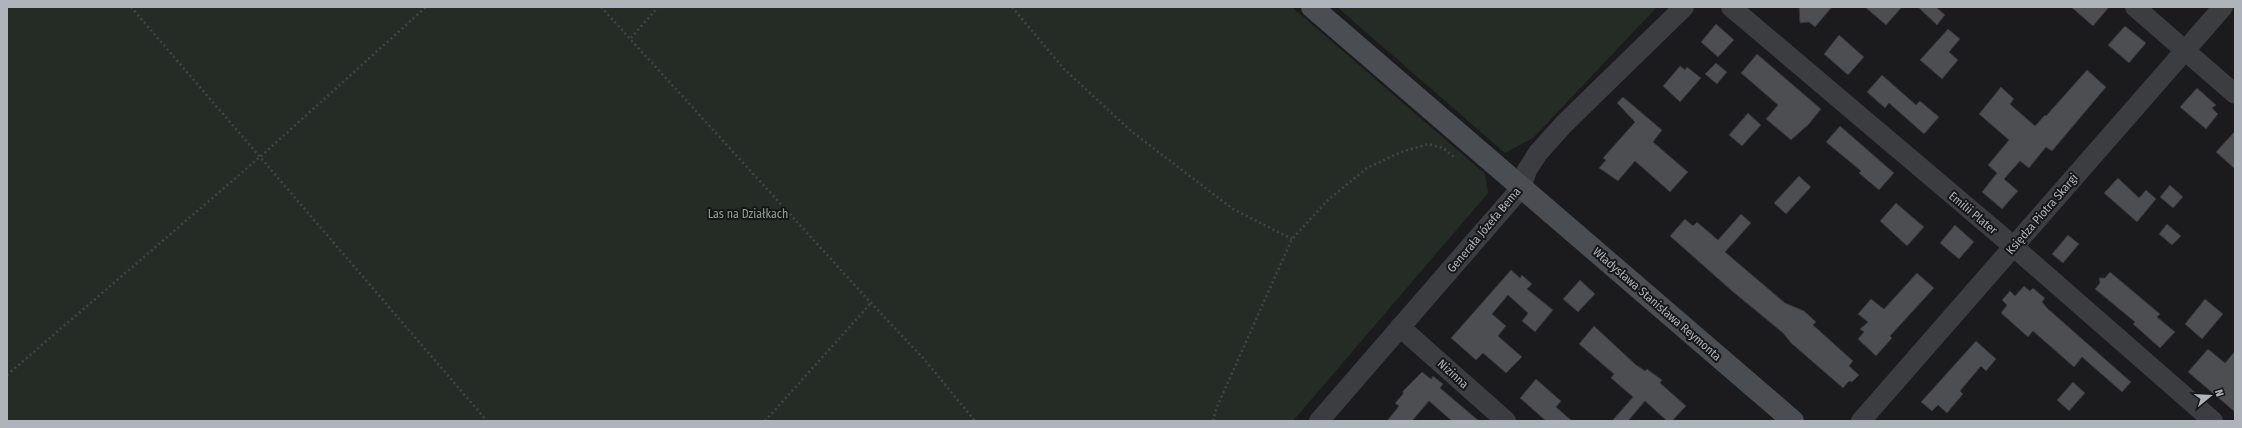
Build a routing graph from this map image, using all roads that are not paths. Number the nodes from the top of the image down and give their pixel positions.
1 (1312, 7) edge
2 (1684, 7) edge
3 (1732, 7) edge
4 (2135, 7) edge
5 (2223, 7) edge
6 (2185, 51) junction
7 (2235, 94) edge
8 (1521, 188) junction
9 (2013, 247) junction
10 (1400, 327) junction
11 (1319, 421) edge
12 (1506, 421) edge
13 (1793, 421) edge
14 (1861, 421) edge
15 (2213, 421) edge

1 - 8 main road, Władysława Stanisława Reymonta
2 - 8 street, Generała Józefa Bema
3 - 9 street, Emilii Plater
4 - 6 street
5 - 6 street, Księdza Piotra Skargi
6 - 7 street
6 - 9 street, Księdza Piotra Skargi
8 - 10 street, Generała Józefa Bema
8 - 13 main road, Władysława Stanisława Reymonta
9 - 14 street, Księdza Piotra Skargi
9 - 15 street, Emilii Plater
10 - 11 street, Generała Józefa Bema
10 - 12 street, Nizinna

